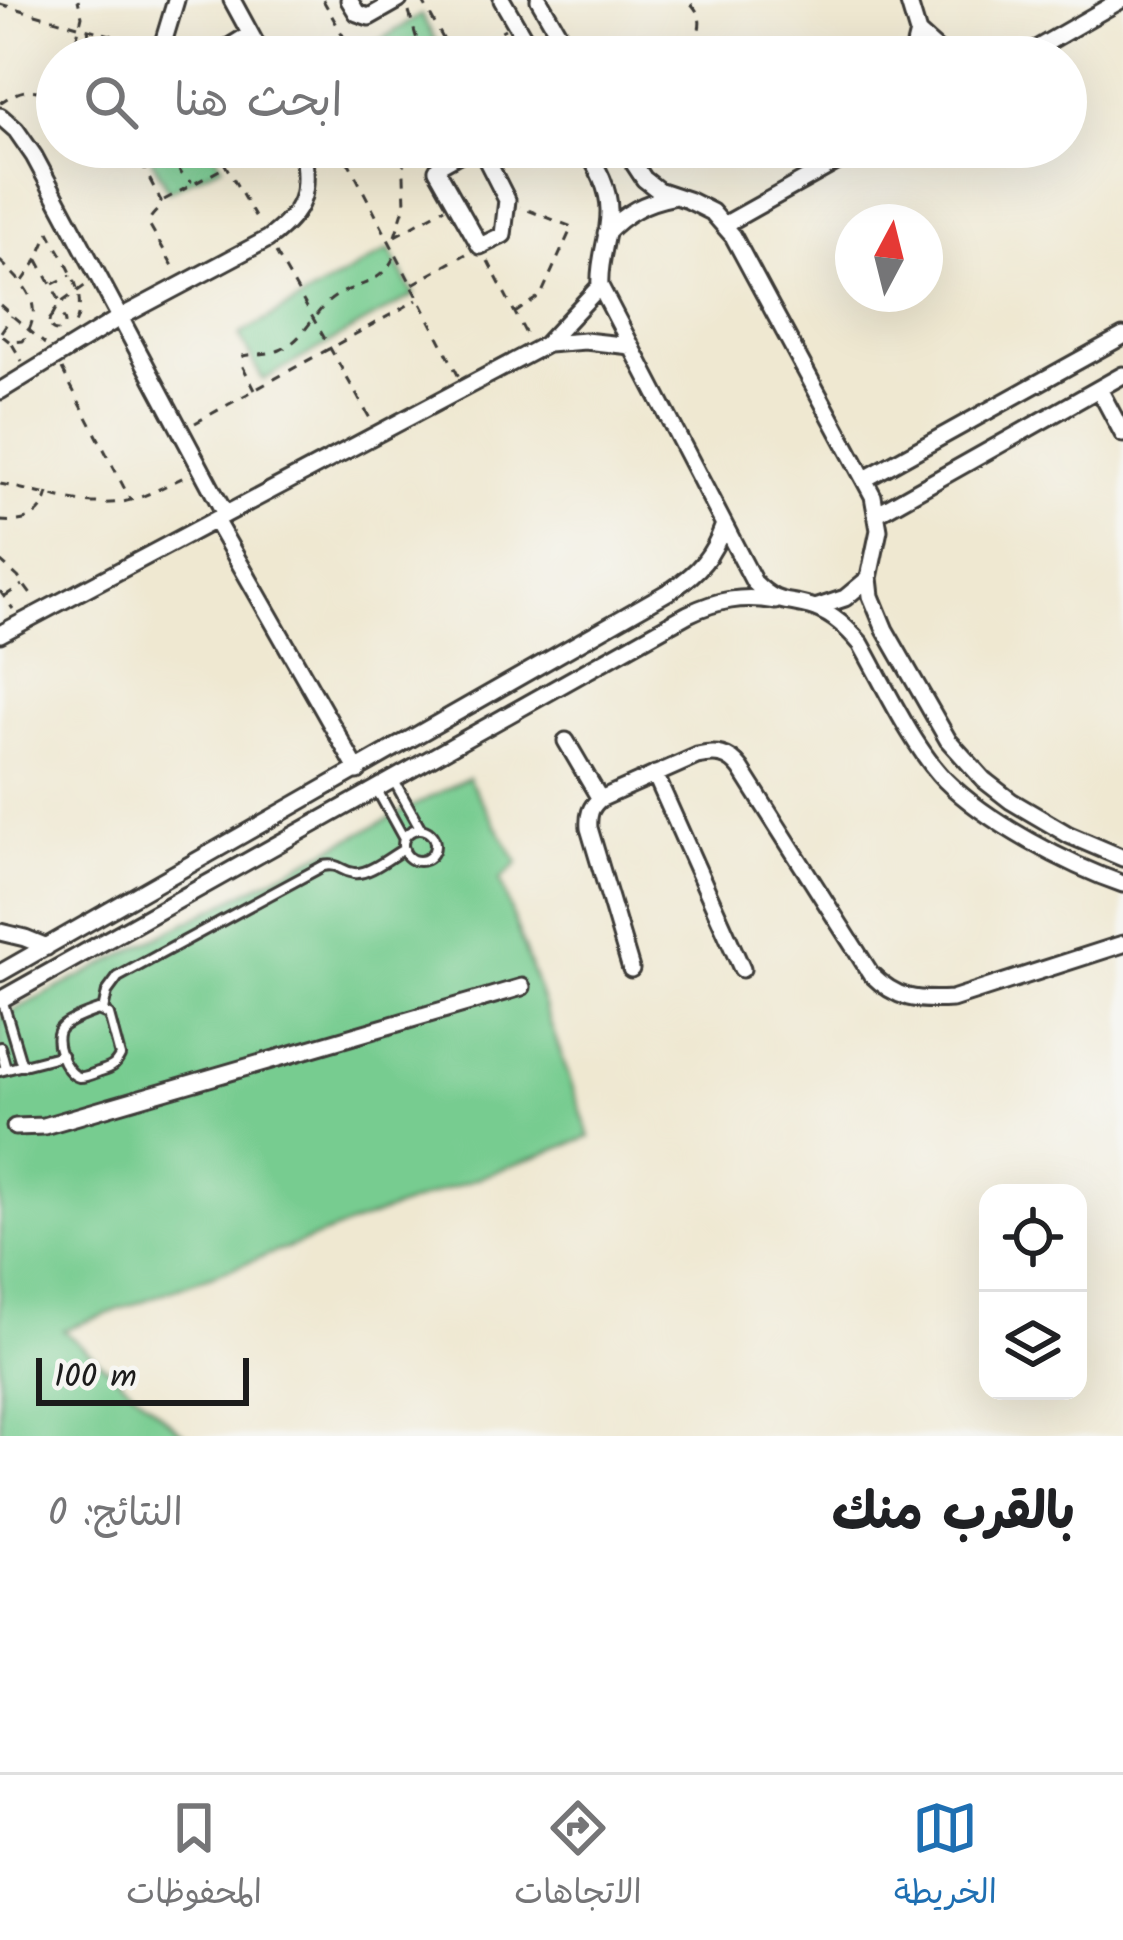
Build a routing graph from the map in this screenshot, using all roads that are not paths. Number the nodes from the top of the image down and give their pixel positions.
1 (176, 0) edge
2 (232, 0) edge
3 (350, 0) edge
4 (401, 0) edge
5 (502, 0) edge
6 (539, 0) edge
7 (908, 0) edge
8 (1121, 0) edge
9 (918, 33) junction
10 (250, 34) joint
11 (165, 36) edge
12 (247, 36) edge
13 (523, 36) edge
14 (560, 36) edge
15 (917, 36) edge
16 (921, 36) edge
17 (1058, 36) edge
18 (0, 116) edge
19 (36, 160) edge
20 (40, 168) edge
21 (305, 168) edge
22 (438, 168) edge
23 (488, 168) edge
24 (595, 168) edge
25 (637, 168) edge
26 (826, 168) edge
27 (675, 197) junction
28 (724, 225) junction
29 (606, 232) junction
30 (600, 286) junction
31 (119, 318) junction
32 (1123, 336) edge
33 (631, 346) junction
34 (540, 347) junction
35 (1123, 375) edge
36 (1099, 388) junction
37 (0, 391) edge
38 (1123, 434) edge
39 (866, 479) junction
40 (878, 513) junction
41 (220, 517) junction
42 (723, 526) junction
43 (869, 578) junction
44 (661, 596) junction
45 (780, 602) junction
46 (815, 608) junction
47 (676, 621) junction
48 (885, 630) junction
49 (0, 634) edge
50 (861, 644) junction
51 (566, 741) dead end
52 (358, 771) junction
53 (655, 774) junction
54 (393, 779) junction
55 (376, 789) junction
56 (600, 799) junction
57 (421, 829) junction
58 (404, 844) junction
59 (1123, 858) edge
60 (1123, 884) edge
61 (0, 932) edge
62 (1123, 944) edge
63 (47, 947) junction
64 (632, 969) dead end
65 (742, 969) dead end
66 (0, 973) edge
67 (522, 986) dead end
68 (1, 1000) edge
69 (103, 1011) junction
70 (0, 1047) edge
71 (62, 1054) junction
72 (22, 1066) junction
73 (3, 1071) edge
74 (15, 1127) dead end

1 - 11 street
2 - 10 street
3 - 4 street
5 - 13 street
6 - 14 street
7 - 9 street
8 - 17 street
9 - 15 street
9 - 16 street
10 - 12 street
18 - 19 street
20 - 31 street
21 - 31 street
22 - 23 street
24 - 29 street
25 - 27 street
26 - 28 street
27 - 28 street
27 - 29 street
28 - 39 street
29 - 30 street
30 - 33 street
30 - 34 street
31 - 37 street
31 - 41 street
32 - 39 street
33 - 34 street
33 - 42 street
34 - 41 street
35 - 36 street
36 - 38 street
36 - 40 street
39 - 40 street
40 - 43 street
41 - 49 street
41 - 52 street
42 - 44 street
42 - 45 street
43 - 46 street
43 - 48 street
44 - 47 street
44 - 52 street
45 - 46 street
45 - 47 street
46 - 50 street
47 - 54 street
48 - 50 street
48 - 59 street
50 - 60 street
51 - 56 street
52 - 63 street
53 - 56 street
53 - 62 street
53 - 65 street
54 - 55 street
54 - 57 lane
55 - 58 lane
55 - 68 street
56 - 64 street
57 - 58 lane
57 - 58 lane
58 - 69 lane
61 - 63 street
63 - 66 street
67 - 74 street
68 - 72 lane
69 - 71 lane
69 - 71 lane
70 - 73 lane
71 - 72 lane
72 - 73 lane

